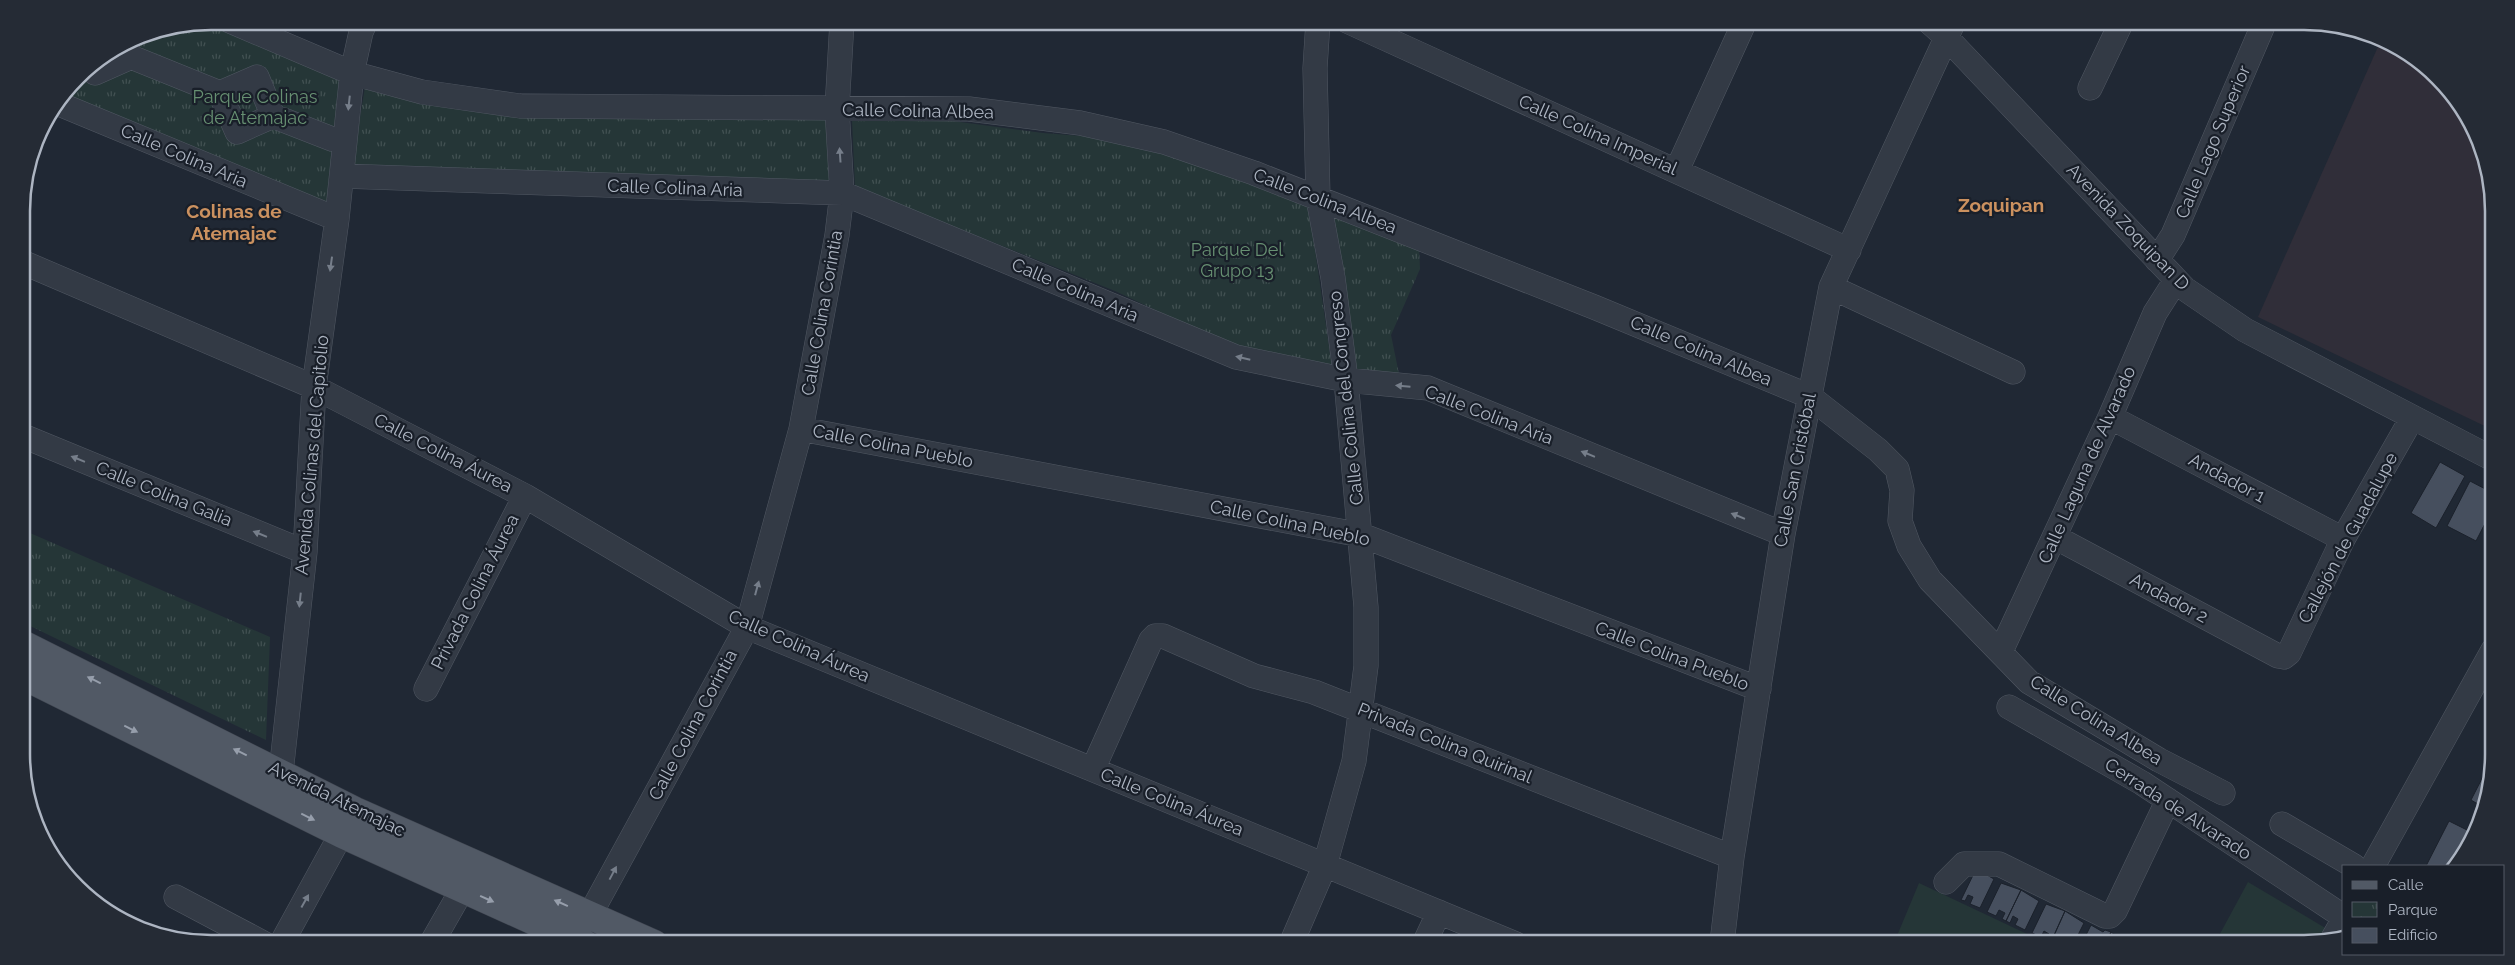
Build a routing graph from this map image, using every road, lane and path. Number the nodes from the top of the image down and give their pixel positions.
1 (251, 30) edge
2 (362, 30) edge
3 (841, 30) edge
4 (1317, 30) edge
5 (1366, 30) edge
6 (1742, 30) edge
7 (1950, 30) edge
8 (1951, 30) edge
9 (2118, 30) edge
10 (2261, 30) edge
11 (128, 51) edge
12 (95, 73) edge
13 (352, 74) junction
14 (2090, 88) dead end
15 (220, 93) junction
16 (64, 106) edge
17 (837, 109) junction
18 (273, 116) junction
19 (332, 139) dead end
20 (1677, 170) junction
21 (342, 176) junction
22 (842, 193) junction
23 (1318, 198) junction
24 (337, 219) junction
25 (1849, 250) junction
26 (2158, 260) junction
27 (30, 265) edge
28 (2176, 280) junction
29 (1831, 287) junction
30 (2013, 372) dead end
31 (1346, 380) junction
32 (314, 387) junction
33 (1809, 396) junction
34 (2110, 417) junction
35 (2412, 418) junction
36 (802, 429) junction
37 (30, 439) edge
38 (2485, 456) edge
39 (525, 496) junction
40 (1783, 534) junction
41 (1361, 535) junction
42 (2055, 537) junction
43 (2343, 539) junction
44 (305, 552) junction
45 (747, 626) junction
46 (30, 648) edge
47 (2001, 651) junction
48 (2284, 657) joint
49 (2485, 666) edge
50 (30, 679) edge
51 (426, 689) dead end
52 (1758, 689) junction
53 (2009, 708) dead end
54 (1362, 710) junction
55 (2159, 760) junction
56 (1093, 769) junction
57 (281, 772) junction
58 (2142, 783) junction
59 (2223, 793) dead end
60 (2168, 800) junction
61 (278, 802) junction
62 (348, 822) junction
63 (2282, 824) dead end
64 (1732, 857) junction
65 (1325, 865) junction
66 (2352, 865) edge
67 (2374, 865) edge
68 (1946, 882) dead end
69 (462, 888) junction
70 (176, 897) dead end
71 (1439, 912) junction
72 (590, 916) junction
73 (2342, 917) edge
74 (248, 935) edge
75 (286, 935) edge
76 (436, 935) edge
77 (564, 935) edge
78 (582, 935) edge
79 (633, 935) edge
80 (1295, 935) edge
81 (1428, 935) edge
82 (1494, 935) edge
83 (1723, 935) edge

1 - 13 street, Calle Colina Albea
2 - 13 street, Avenida Colinas del Capitolio
3 - 17 street, Calle Colina Corintia
4 - 23 street, Calle Colina del Congreso
5 - 20 street, Calle Colina Imperial
6 - 20 street
7 - 25 street, Calle San Cristóbal
8 - 26 street, Avenida Zoquipan D
9 - 14 street
10 - 26 street, Calle Lago Superior
11 - 12 street
11 - 15 street
13 - 17 street, Calle Colina Albea
13 -> 21 street, Avenida Colinas del Capitolio
15 - 18 street
15 - 18 street
16 - 24 street, Calle Colina Aria
22 -> 17 street, Calle Colina Corintia
17 - 23 street, Calle Colina Albea
18 - 19 street
20 - 25 street, Calle Colina Imperial
21 - 22 street, Calle Colina Aria
21 - 24 street, Avenida Colinas del Capitolio
31 -> 22 street, Calle Colina Aria
22 - 36 street, Calle Colina Corintia
23 - 31 street, Calle Colina del Congreso
23 - 33 street, Calle Colina Albea
24 -> 32 street, Avenida Colinas del Capitolio
25 - 29 street, Calle San Cristóbal
26 - 28 street, Avenida Zoquipan D
27 - 32 street, Calle Colina Áurea
28 - 34 street, Calle Laguna de Alvarado
28 - 35 street, Avenida Zoquipan D
29 - 30 street
29 - 33 street, Calle San Cristóbal
40 -> 31 street, Calle Colina Aria
31 - 41 street, Calle Colina del Congreso
32 - 39 street, Calle Colina Áurea
32 - 44 street, Avenida Colinas del Capitolio
33 - 40 street, Calle San Cristóbal
33 - 47 street, Calle Colina Albea
34 - 42 street, Calle Laguna de Alvarado
34 - 43 street, Andador 1
35 - 38 street, Avenida Zoquipan D
35 - 43 street, Callejón de Guadalupe
36 - 41 street, Calle Colina Pueblo
45 -> 36 street, Calle Colina Corintia
44 -> 37 street, Calle Colina Galia
39 - 45 street, Calle Colina Áurea
39 - 51 street, Privada Colina Áurea
40 - 52 street, Calle San Cristóbal
41 - 52 street, Calle Colina Pueblo
41 - 54 street, Calle Colina del Congreso
42 - 47 street, Calle Laguna de Alvarado
42 - 48 street, Andador 2
43 - 48 street, Callejón de Guadalupe
44 -> 57 street, Avenida Colinas del Capitolio
45 - 56 street, Calle Colina Áurea
72 -> 45 street, Calle Colina Corintia
57 -> 46 main road, Avenida Atemajac
47 - 55 street, Calle Colina Albea
49 - 67 street
50 -> 61 main road, Avenida Atemajac
52 - 64 street, Calle San Cristóbal
53 - 58 street, Cerrada de Alvarado
54 - 56 street, Privada Colina Quirinal
54 - 64 street, Privada Colina Quirinal
54 - 65 street, Calle Colina del Congreso
55 - 58 street
55 - 59 street, Calle Colina Albea
56 - 65 street, Calle Colina Áurea
57 - 61 street, Avenida Colinas del Capitolio
57 - 62 main road, Avenida Atemajac
58 - 60 street, Cerrada de Alvarado
60 - 68 street
60 - 73 street, Cerrada de Alvarado
61 -> 62 main road, Avenida Atemajac
62 - 69 main road, Avenida Atemajac
72 -> 62 main road, Avenida Atemajac
75 -> 62 street
63 - 66 street
64 - 83 street, Calle San Cristóbal
65 - 71 street, Calle Colina Áurea
65 - 80 street, Calle Colina del Congreso
69 - 76 street
69 -> 77 main road, Avenida Atemajac
70 - 74 street
71 - 81 street
71 - 82 street, Calle Colina Áurea
72 - 78 street, Calle Colina Corintia
72 - 79 main road, Avenida Atemajac

